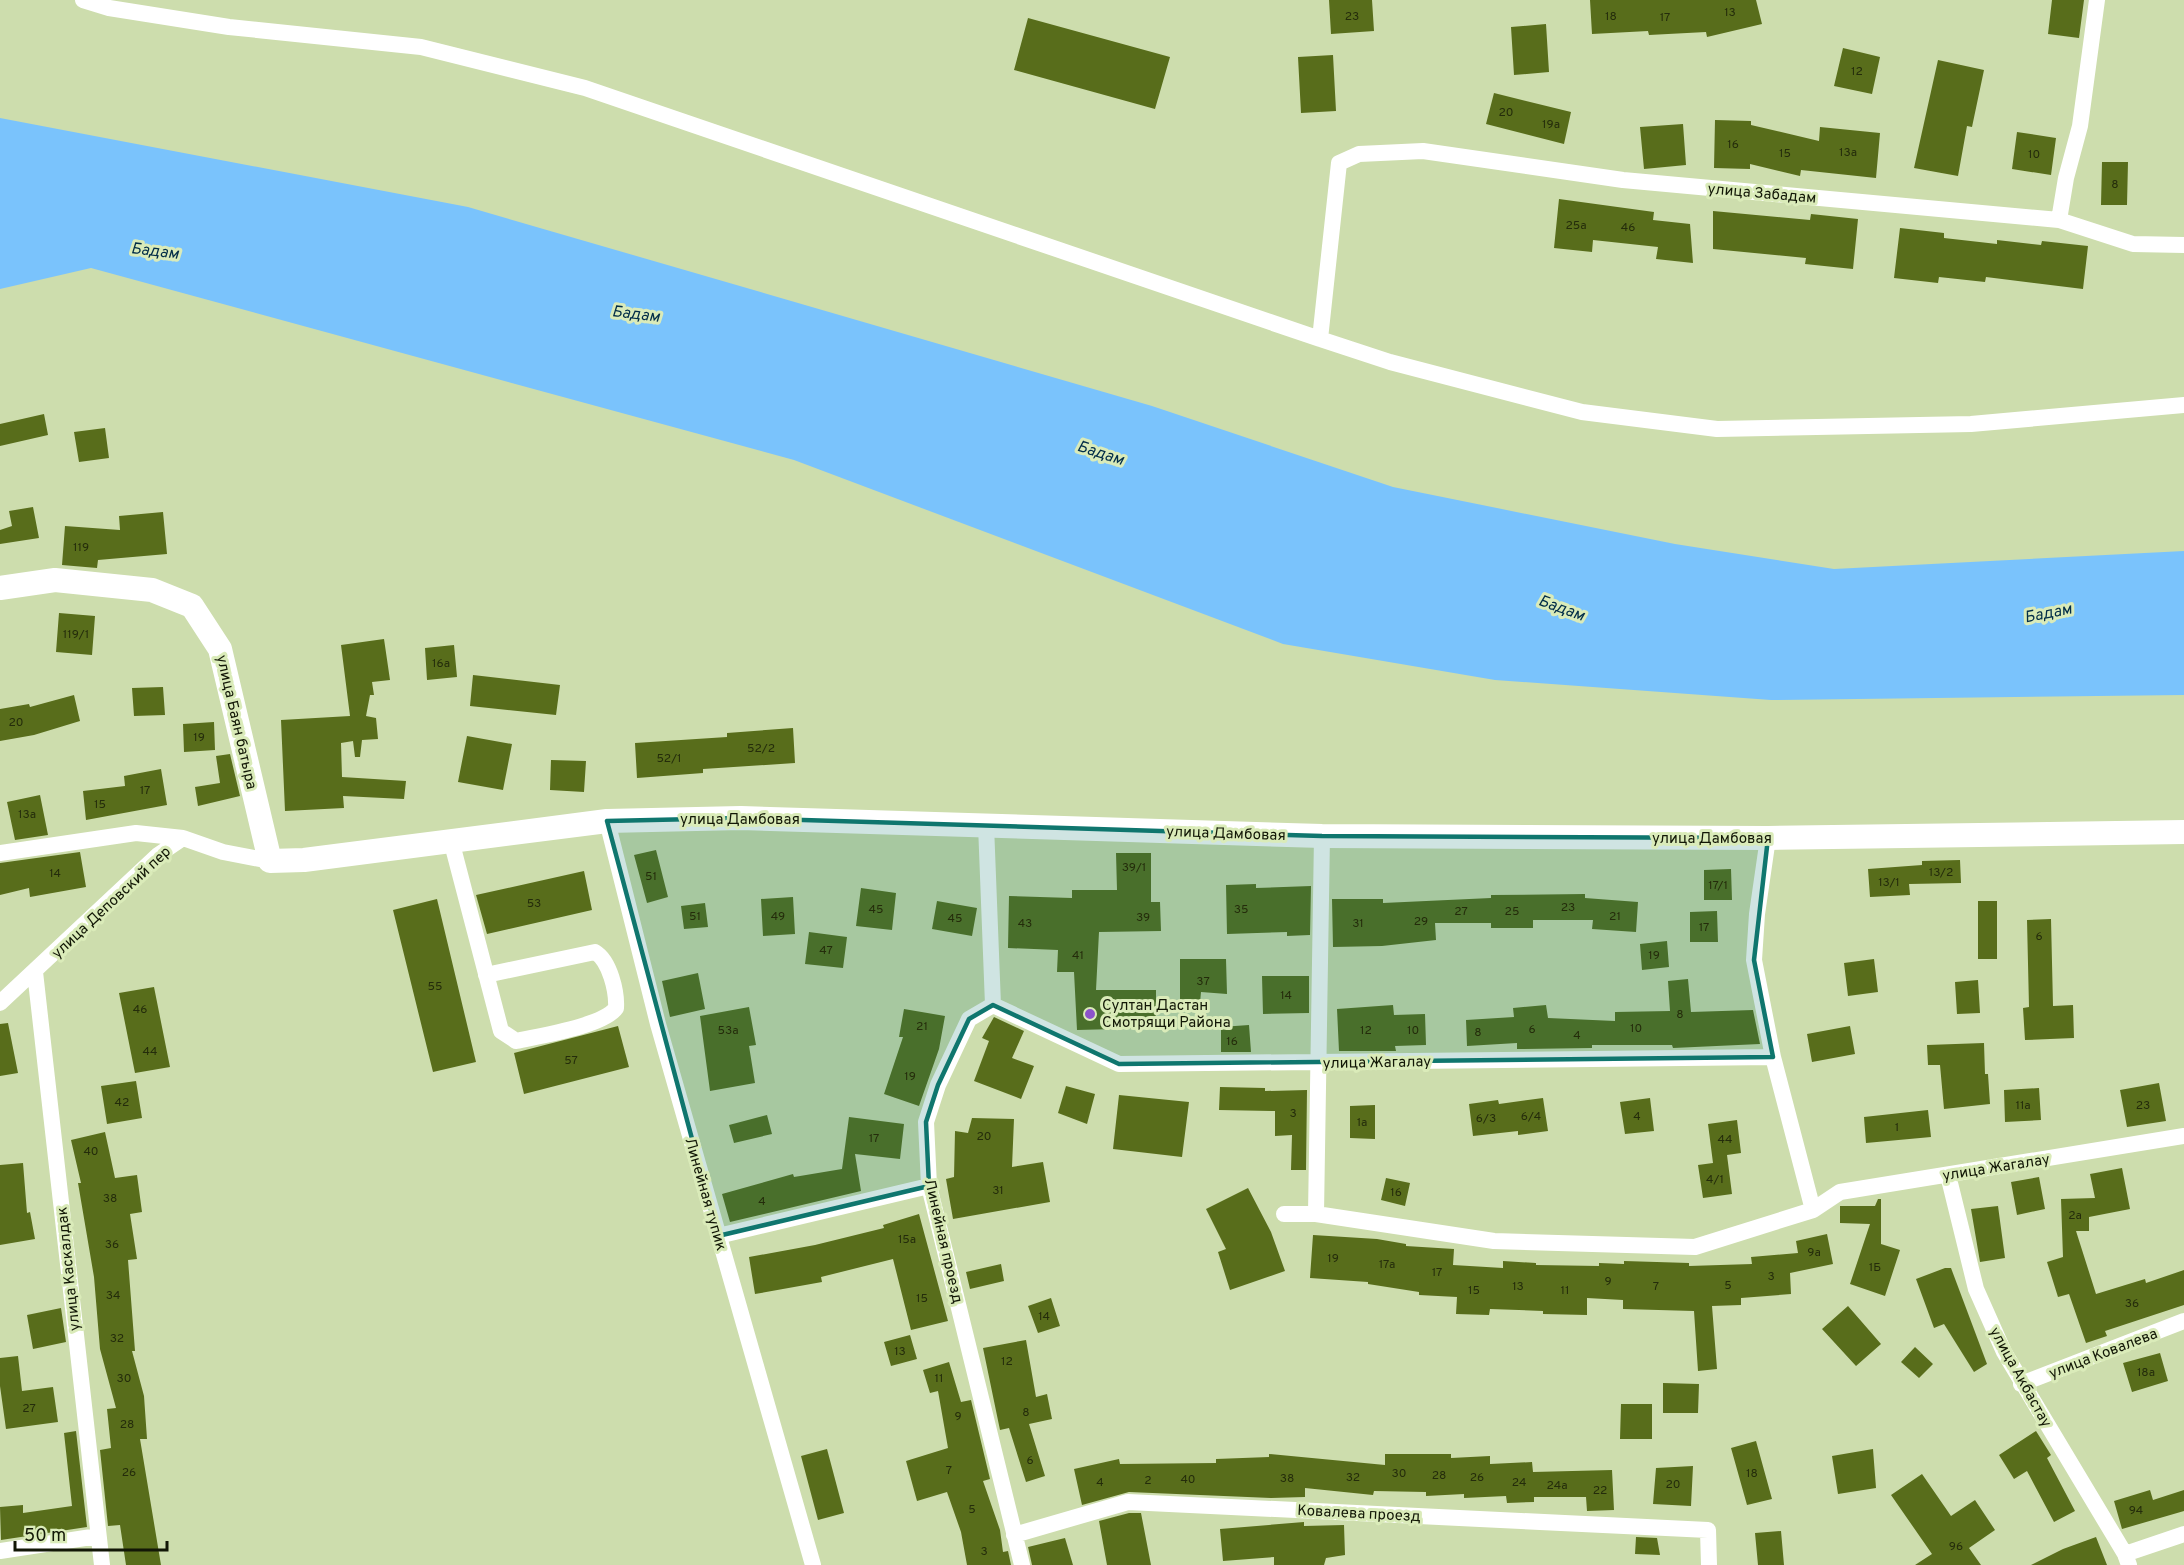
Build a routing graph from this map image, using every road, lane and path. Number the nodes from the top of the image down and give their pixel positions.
1 (83, 0) edge
2 (2097, 0) edge
3 (2059, 220) junction
4 (2184, 245) edge
5 (1320, 339) junction
6 (2184, 405) edge
7 (0, 588) edge
8 (607, 821) junction
9 (986, 825) junction
10 (2184, 832) edge
11 (1322, 836) junction
12 (183, 838) junction
13 (1768, 838) junction
14 (451, 840) junction
15 (0, 853) edge
16 (270, 861) junction
17 (35, 972) junction
18 (486, 975) junction
19 (0, 1003) edge
20 (993, 1005) junction
21 (1773, 1057) junction
22 (1320, 1062) junction
23 (2184, 1136) edge
24 (1948, 1175) junction
25 (929, 1186) junction
26 (1813, 1210) junction
27 (1284, 1214) dead end
28 (1316, 1214) junction
29 (717, 1236) junction
30 (2184, 1321) edge
31 (2021, 1384) junction
32 (2184, 1534) edge
33 (1014, 1535) junction
34 (98, 1536) junction
35 (0, 1551) edge
36 (2127, 1560) edge
37 (102, 1565) edge
38 (813, 1565) edge
39 (1022, 1565) edge
40 (1709, 1565) edge

1 - 5 street
2 - 3 street
3 - 4 street, улица Забадам
3 - 5 street, улица Забадам
5 - 6 street
7 - 16 street, улица Баян батыра
8 - 9 street, улица Дамбовая
8 - 14 street, улица Дамбовая
8 - 29 street, Линейная тупик
9 - 11 street, улица Дамбовая
9 - 20 street
10 - 13 street, улица Дамбовая
11 - 13 street, улица Дамбовая
11 - 22 street
12 - 15 street
12 - 16 street, улица Деповский пер
12 - 17 street, улица Деповский пер
13 - 21 street
14 - 16 street, улица Дамбовая
14 - 18 street
17 - 19 street, улица Деповский пер
17 - 34 street, улица Каскалдак
18 - 18 street
20 - 22 street, улица Жагалау
20 - 25 street, Линейная проезд
21 - 22 street, улица Жагалау
21 - 26 street
22 - 28 street
23 - 24 street, улица Жагалау
24 - 26 street, улица Жагалау
24 - 31 street, улица Акбастау
25 - 29 street
25 - 33 street, Линейная проезд
26 - 28 street, улица Жагалау
27 - 28 street, улица Жагалау
29 - 38 street, Линейная тупик
30 - 31 street, улица Ковалева
31 - 36 street, улица Акбастау
32 - 36 street
33 - 39 street, Линейная проезд
33 - 40 street, Ковалева проезд
34 - 35 street
34 - 37 street, улица Каскалдак

